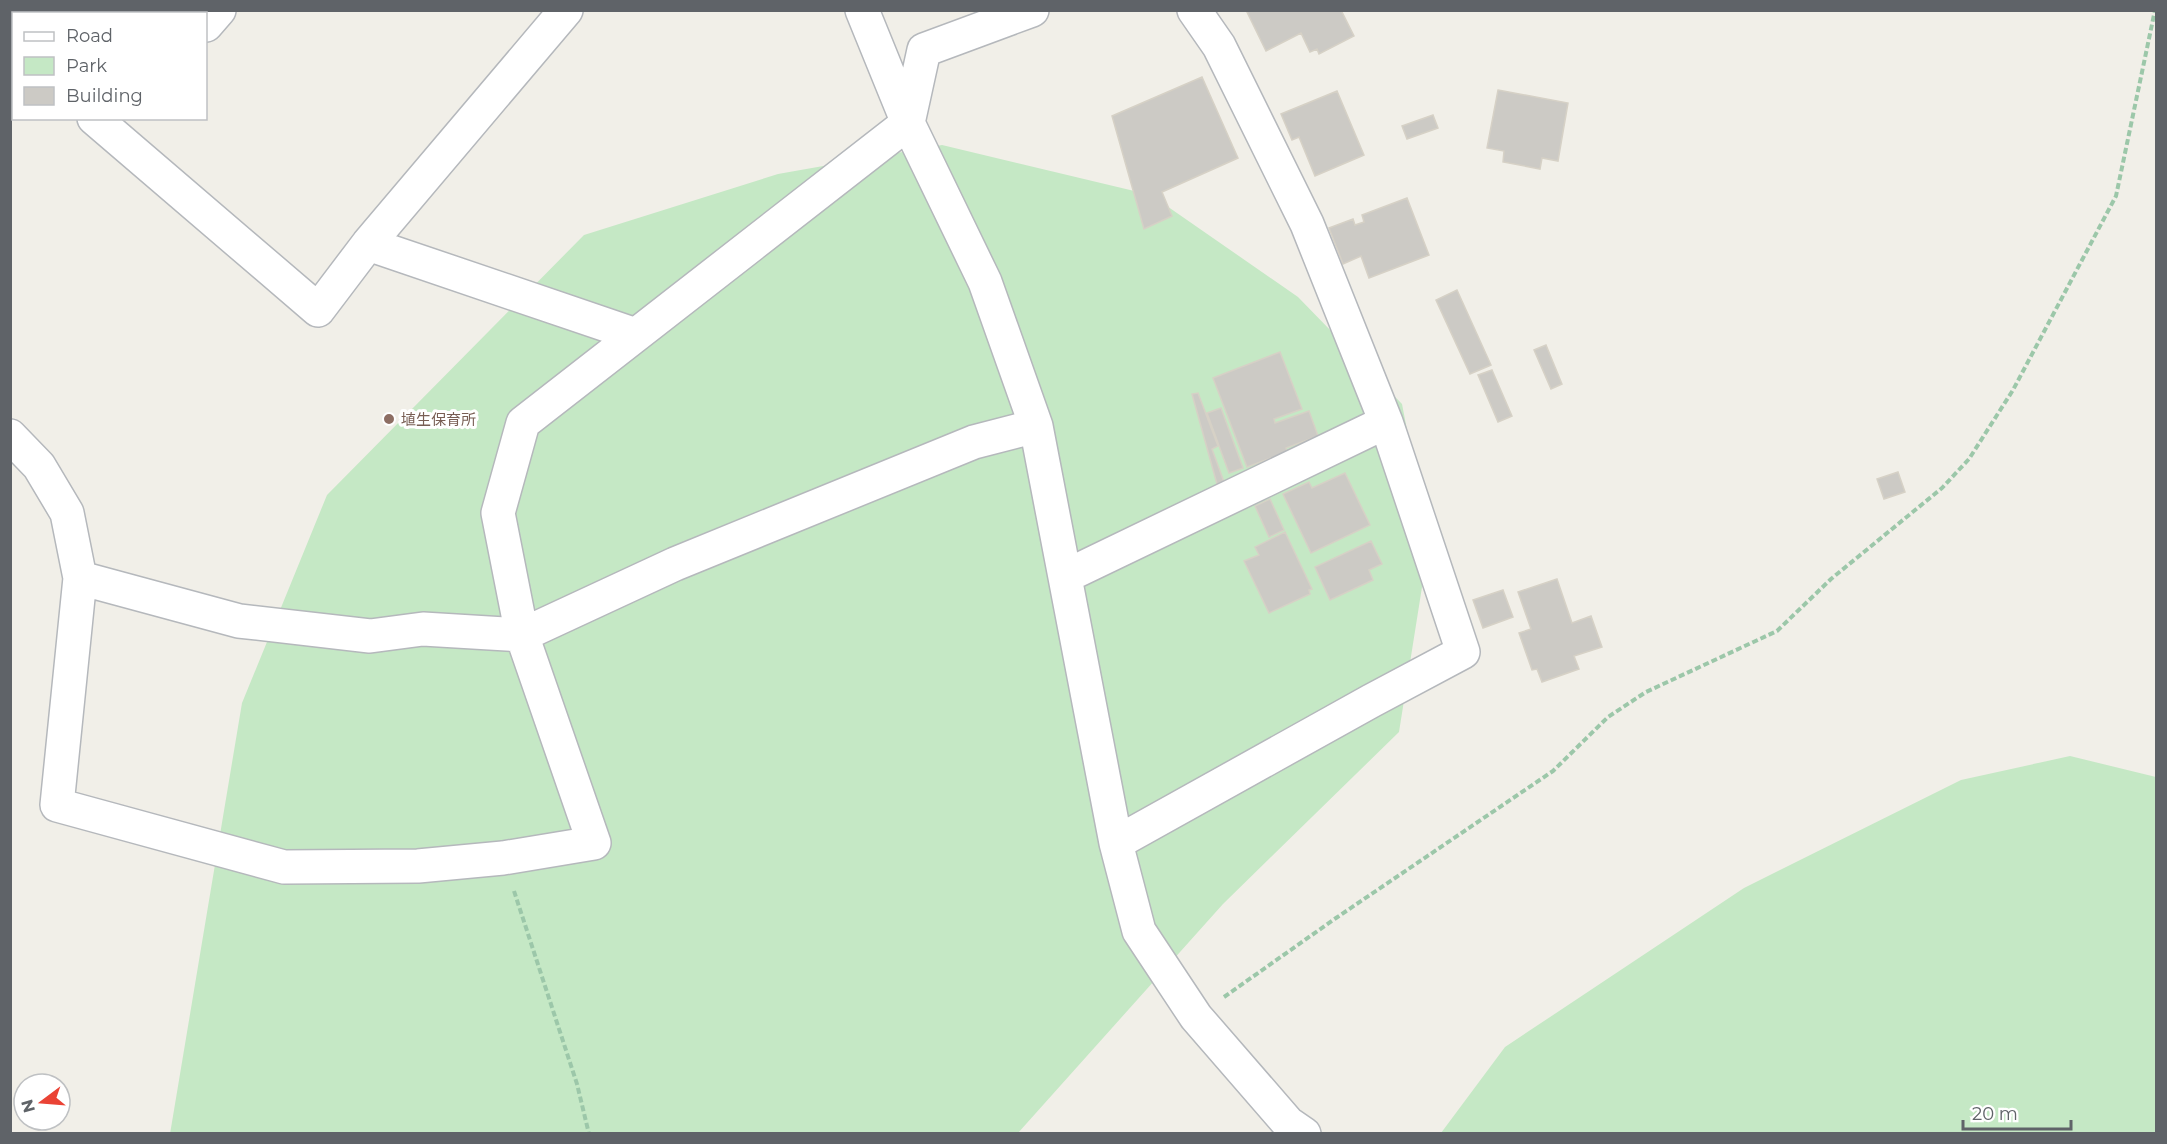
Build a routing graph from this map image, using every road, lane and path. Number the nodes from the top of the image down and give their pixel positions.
1 (219, 10) edge
2 (566, 10) edge
3 (862, 10) edge
4 (1032, 10) edge
5 (1194, 10) edge
6 (2155, 10) edge
7 (207, 24) edge
8 (108, 123) edge
9 (908, 123) junction
10 (368, 244) junction
11 (636, 335) junction
12 (1386, 423) junction
13 (1036, 426) junction
14 (10, 436) edge
15 (1066, 576) junction
16 (80, 578) junction
17 (522, 636) junction
18 (1116, 843) junction
19 (503, 858) junction
20 (1196, 1017) junction
21 (589, 1134) edge
22 (1304, 1134) edge

1 - 7 street
2 - 10 street
3 - 9 street
4 - 9 street
5 - 12 street
6 - 20 path
8 - 10 street
9 - 11 street
9 - 13 street
10 - 11 street
11 - 17 street
12 - 15 street
12 - 18 street
13 - 15 street
13 - 17 street
14 - 16 street
15 - 18 street
16 - 17 street
16 - 19 street
17 - 19 street
18 - 20 street
19 - 21 path
20 - 22 street

